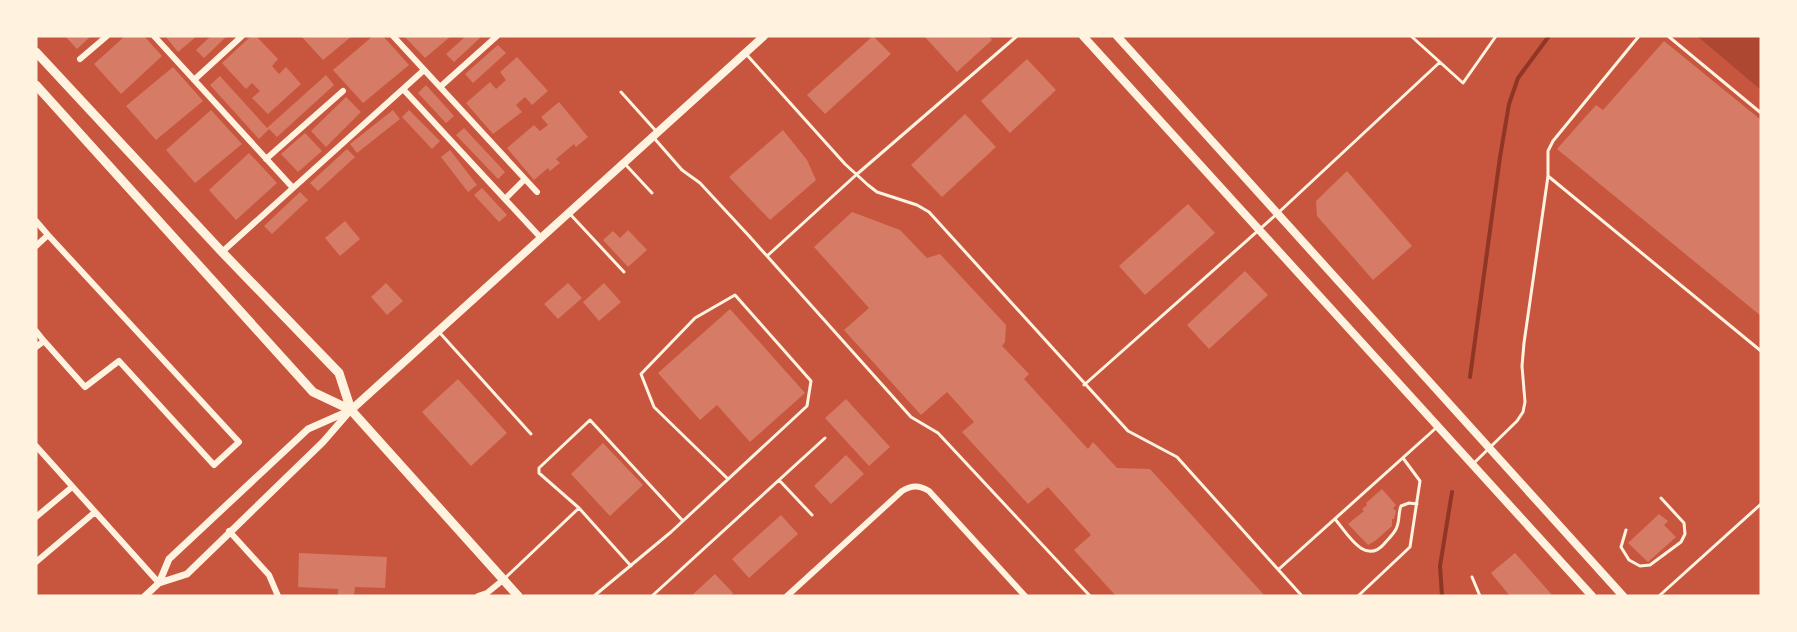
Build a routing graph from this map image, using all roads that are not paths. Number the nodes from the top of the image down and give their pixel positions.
1 (107, 36) edge
2 (154, 36) edge
3 (242, 36) edge
4 (393, 36) edge
5 (497, 36) edge
6 (764, 36) edge
7 (1017, 36) edge
8 (1117, 36) edge
9 (1411, 36) edge
10 (1496, 36) edge
11 (1640, 36) edge
12 (1668, 36) edge
13 (1087, 37) edge
14 (36, 52) edge
15 (745, 53) junction
16 (81, 59) dead end
17 (1440, 62) junction
18 (424, 70) junction
19 (194, 80) junction
20 (36, 85) edge
21 (440, 87) junction
22 (403, 89) junction
23 (343, 91) dead end
24 (621, 92) dead end
25 (1761, 113) edge
26 (655, 134) junction
27 (266, 159) junction
28 (624, 163) junction
29 (856, 175) junction
30 (1548, 176) junction
31 (525, 179) junction
32 (293, 188) junction
33 (537, 192) dead end
34 (652, 193) dead end
35 (505, 199) junction
36 (569, 213) junction
37 (1278, 213) junction
38 (36, 221) edge
39 (1260, 229) junction
40 (48, 235) junction
41 (541, 238) junction
42 (36, 246) edge
43 (222, 252) junction
44 (767, 256) junction
45 (624, 272) dead end
46 (36, 331) edge
47 (438, 332) junction
48 (44, 340) junction
49 (36, 347) edge
50 (1761, 351) edge
51 (1084, 385) junction
52 (351, 410) junction
53 (1438, 427) junction
54 (531, 434) dead end
55 (825, 438) dead end
56 (36, 446) edge
57 (1490, 448) junction
58 (1403, 458) junction
59 (1473, 464) junction
60 (728, 479) junction
61 (779, 480) junction
62 (72, 487) junction
63 (1661, 498) dead end
64 (1417, 504) junction
65 (1761, 504) edge
66 (579, 508) junction
67 (95, 512) junction
68 (812, 515) dead end
69 (36, 517) edge
70 (1335, 519) junction
71 (683, 521) junction
72 (1626, 530) dead end
73 (229, 531) junction
74 (36, 562) edge
75 (631, 566) junction
76 (1279, 569) junction
77 (1472, 577) dead end
78 (503, 580) junction
79 (159, 583) junction
80 (487, 595) edge
81 (145, 596) edge
82 (278, 596) edge
83 (478, 596) edge
84 (518, 596) edge
85 (594, 596) edge
86 (652, 596) edge
87 (787, 596) edge
88 (1025, 596) edge
89 (1090, 596) edge
90 (1302, 596) edge
91 (1358, 596) edge
92 (1480, 596) edge
93 (1592, 596) edge
94 (1623, 596) edge
95 (1659, 596) edge

1 - 16 street
2 - 19 street
3 - 19 street
4 - 18 street
5 - 21 street
6 - 15 main road
7 - 29 lane
8 - 37 main road
9 - 17 lane
10 - 17 lane
11 - 30 lane
12 - 25 lane
13 - 39 main road
14 - 43 main road
15 - 26 main road
15 - 29 lane
17 - 37 lane
18 - 21 street
18 - 22 street
19 - 27 street
20 - 52 main road
21 - 31 street
22 - 32 street
22 - 35 street
23 - 27 street
24 - 26 lane
26 - 28 main road
26 - 44 lane
27 - 32 street
28 - 34 lane
28 - 36 main road
29 - 44 lane
29 - 51 lane
30 - 50 lane
30 - 57 lane
31 - 33 street
31 - 35 street
32 - 43 street
35 - 41 street
36 - 41 main road
36 - 45 lane
37 - 39 lane
37 - 57 main road
38 - 40 street
39 - 51 lane
39 - 53 main road
40 - 42 street
40 - 48 street
41 - 47 main road
43 - 52 main road
44 - 89 lane
46 - 48 street
47 - 52 main road
47 - 54 lane
48 - 49 street
51 - 76 lane
52 - 73 street
52 - 78 main road
52 - 79 street
53 - 58 lane
53 - 59 main road
55 - 61 lane
56 - 62 street
57 - 59 lane
57 - 94 main road
58 - 64 lane
58 - 70 lane
59 - 93 main road
60 - 60 lane
60 - 71 lane
61 - 68 lane
61 - 86 lane
62 - 67 street
62 - 69 street
63 - 72 lane
64 - 70 lane
64 - 91 lane
65 - 95 lane
66 - 71 lane
66 - 75 lane
66 - 78 lane
67 - 74 street
67 - 79 street
70 - 76 lane
71 - 75 lane
73 - 79 street
73 - 82 street
75 - 85 lane
76 - 90 lane
77 - 92 lane
78 - 80 street
78 - 84 main road
79 - 81 street
80 - 83 street
87 - 88 street

